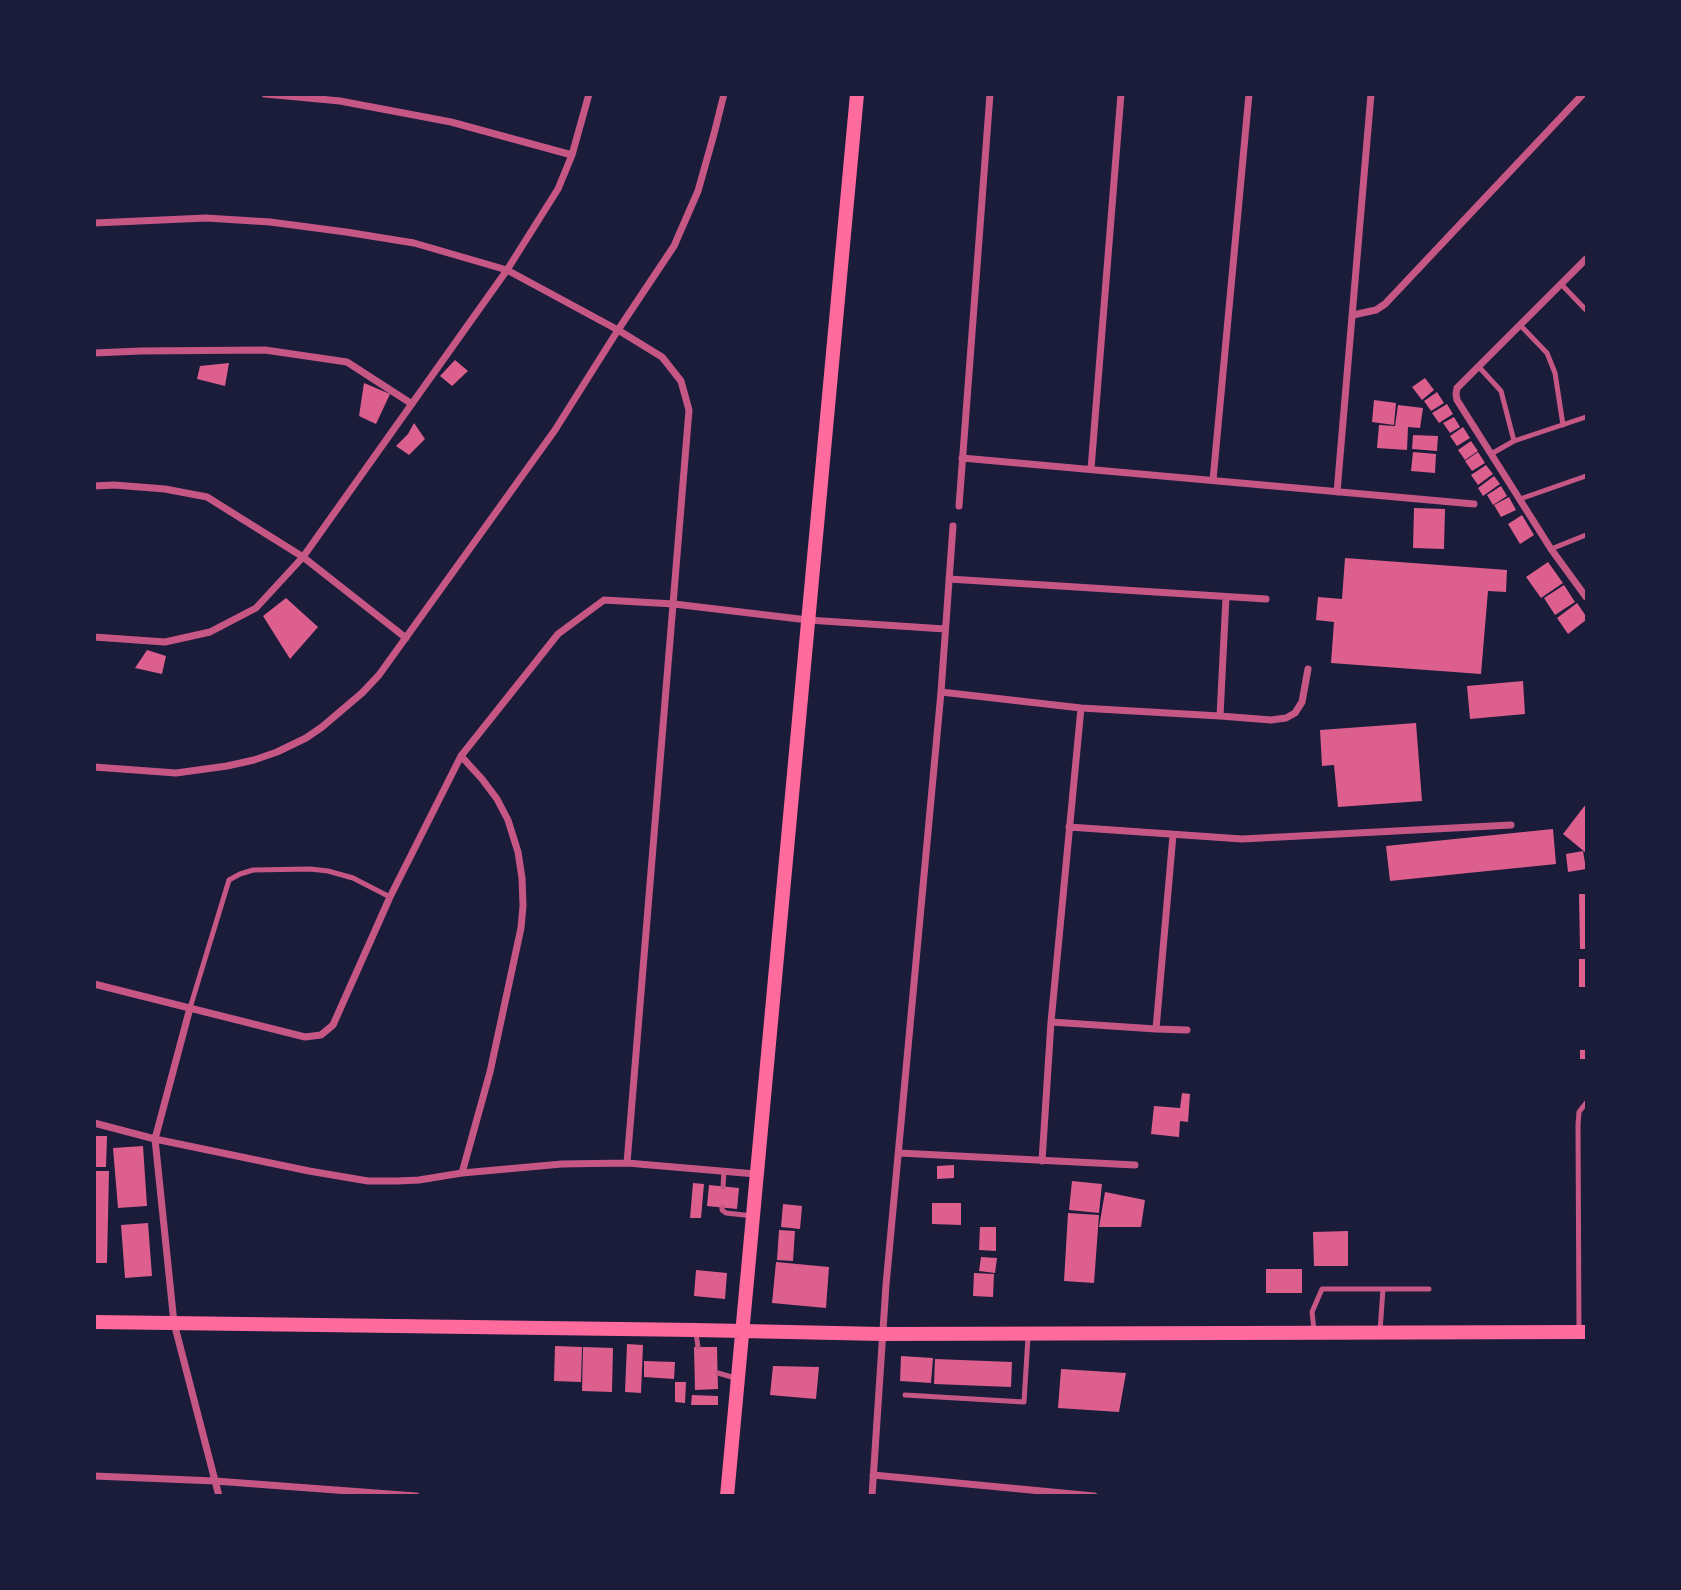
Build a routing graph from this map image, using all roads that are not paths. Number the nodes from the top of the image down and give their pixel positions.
1 (265, 94) edge
2 (589, 94) edge
3 (724, 94) edge
4 (857, 94) edge
5 (990, 94) edge
6 (1121, 94) edge
7 (1249, 94) edge
8 (1371, 94) edge
9 (1583, 94) edge
10 (572, 155) junction
11 (94, 223) edge
12 (1587, 259) edge
13 (507, 270) junction
14 (1561, 284) junction
15 (1587, 310) edge
16 (1353, 315) junction
17 (1521, 326) junction
18 (618, 330) junction
19 (94, 353) edge
20 (1479, 368) junction
21 (412, 404) junction
22 (1587, 417) edge
23 (1563, 425) junction
24 (1514, 441) junction
25 (1491, 454) junction
26 (962, 458) junction
27 (1091, 470) junction
28 (1587, 475) edge
29 (1213, 480) junction
30 (94, 486) edge
31 (1337, 492) junction
32 (1520, 499) junction
33 (1474, 504) dead end
34 (959, 506) dead end
35 (953, 526) dead end
36 (1587, 535) edge
37 (1551, 549) junction
38 (303, 557) junction
39 (949, 579) junction
40 (1226, 597) junction
41 (1587, 597) edge
42 (1266, 599) dead end
43 (674, 604) junction
44 (808, 620) junction
45 (946, 629) junction
46 (94, 637) edge
47 (405, 638) junction
48 (1308, 669) dead end
49 (941, 692) junction
50 (1081, 708) junction
51 (1220, 716) junction
52 (461, 755) junction
53 (94, 767) edge
54 (1511, 825) dead end
55 (1069, 827) junction
56 (1173, 835) junction
57 (390, 897) junction
58 (94, 984) edge
59 (190, 1008) junction
60 (1051, 1022) junction
61 (1156, 1029) junction
62 (1187, 1030) dead end
63 (1587, 1103) edge
64 (94, 1123) edge
65 (155, 1139) junction
66 (899, 1153) junction
67 (1042, 1161) junction
68 (627, 1163) junction
69 (1135, 1165) dead end
70 (724, 1171) junction
71 (462, 1173) junction
72 (756, 1174) junction
73 (723, 1186) dead end
74 (722, 1208) dead end
75 (753, 1216) junction
76 (1383, 1289) junction
77 (1429, 1289) dead end
78 (1579, 1291) junction
79 (1587, 1291) edge
80 (94, 1322) edge
81 (174, 1323) junction
82 (695, 1330) junction
83 (741, 1332) junction
84 (1315, 1332) junction
85 (1380, 1332) junction
86 (1583, 1332) edge
87 (1028, 1333) junction
88 (882, 1334) junction
89 (698, 1347) dead end
90 (718, 1373) dead end
91 (737, 1379) junction
92 (905, 1395) dead end
93 (873, 1475) junction
94 (94, 1476) edge
95 (215, 1481) junction
96 (219, 1496) edge
97 (416, 1496) edge
98 (727, 1496) edge
99 (872, 1496) edge
100 (1094, 1496) edge

1 - 10 street
2 - 10 street
3 - 18 street
4 - 44 main road
5 - 26 street
6 - 27 street
7 - 29 street
8 - 16 street
9 - 16 street
10 - 13 street
11 - 13 street
12 - 14 street
13 - 18 street
13 - 21 street
14 - 15 lane
14 - 17 street
16 - 31 street
17 - 20 street
17 - 23 lane
18 - 43 street
18 - 47 street
19 - 21 street
20 - 24 lane
20 - 25 street
21 - 38 street
22 - 23 lane
23 - 24 lane
24 - 25 lane
25 - 32 street
26 - 27 street
26 - 34 street
27 - 29 street
28 - 32 lane
29 - 31 street
30 - 38 street
31 - 33 street
32 - 37 street
35 - 39 street
36 - 37 lane
37 - 41 street
38 - 46 street
38 - 47 street
39 - 40 street
39 - 45 street
40 - 42 street
40 - 51 street
43 - 44 street
43 - 52 street
43 - 68 street
44 - 45 street
44 - 72 main road
45 - 49 street
47 - 53 street
48 - 51 street
49 - 50 street
49 - 66 street
50 - 51 street
50 - 55 street
52 - 57 street
52 - 71 street
54 - 56 street
55 - 56 street
55 - 60 street
56 - 61 street
57 - 59 street
57 - 59 lane
58 - 59 street
59 - 65 street
60 - 61 street
60 - 67 street
61 - 62 street
63 - 78 lane
64 - 65 street
65 - 71 street
65 - 81 street
66 - 67 street
66 - 88 street
67 - 69 street
68 - 70 street
68 - 71 street
70 - 72 street
70 - 73 lane
72 - 75 main road
74 - 75 lane
75 - 83 main road
76 - 77 lane
76 - 84 lane
76 - 85 lane
78 - 79 lane
78 - 86 lane
80 - 81 main road
81 - 82 main road
81 - 95 street
82 - 83 main road
82 - 89 lane
83 - 88 main road
83 - 91 main road
84 - 85 main road
84 - 87 main road
85 - 86 main road
87 - 88 main road
87 - 92 lane
88 - 93 street
90 - 91 lane
91 - 98 main road
93 - 99 street
93 - 100 street
94 - 95 street
95 - 96 street
95 - 97 street

